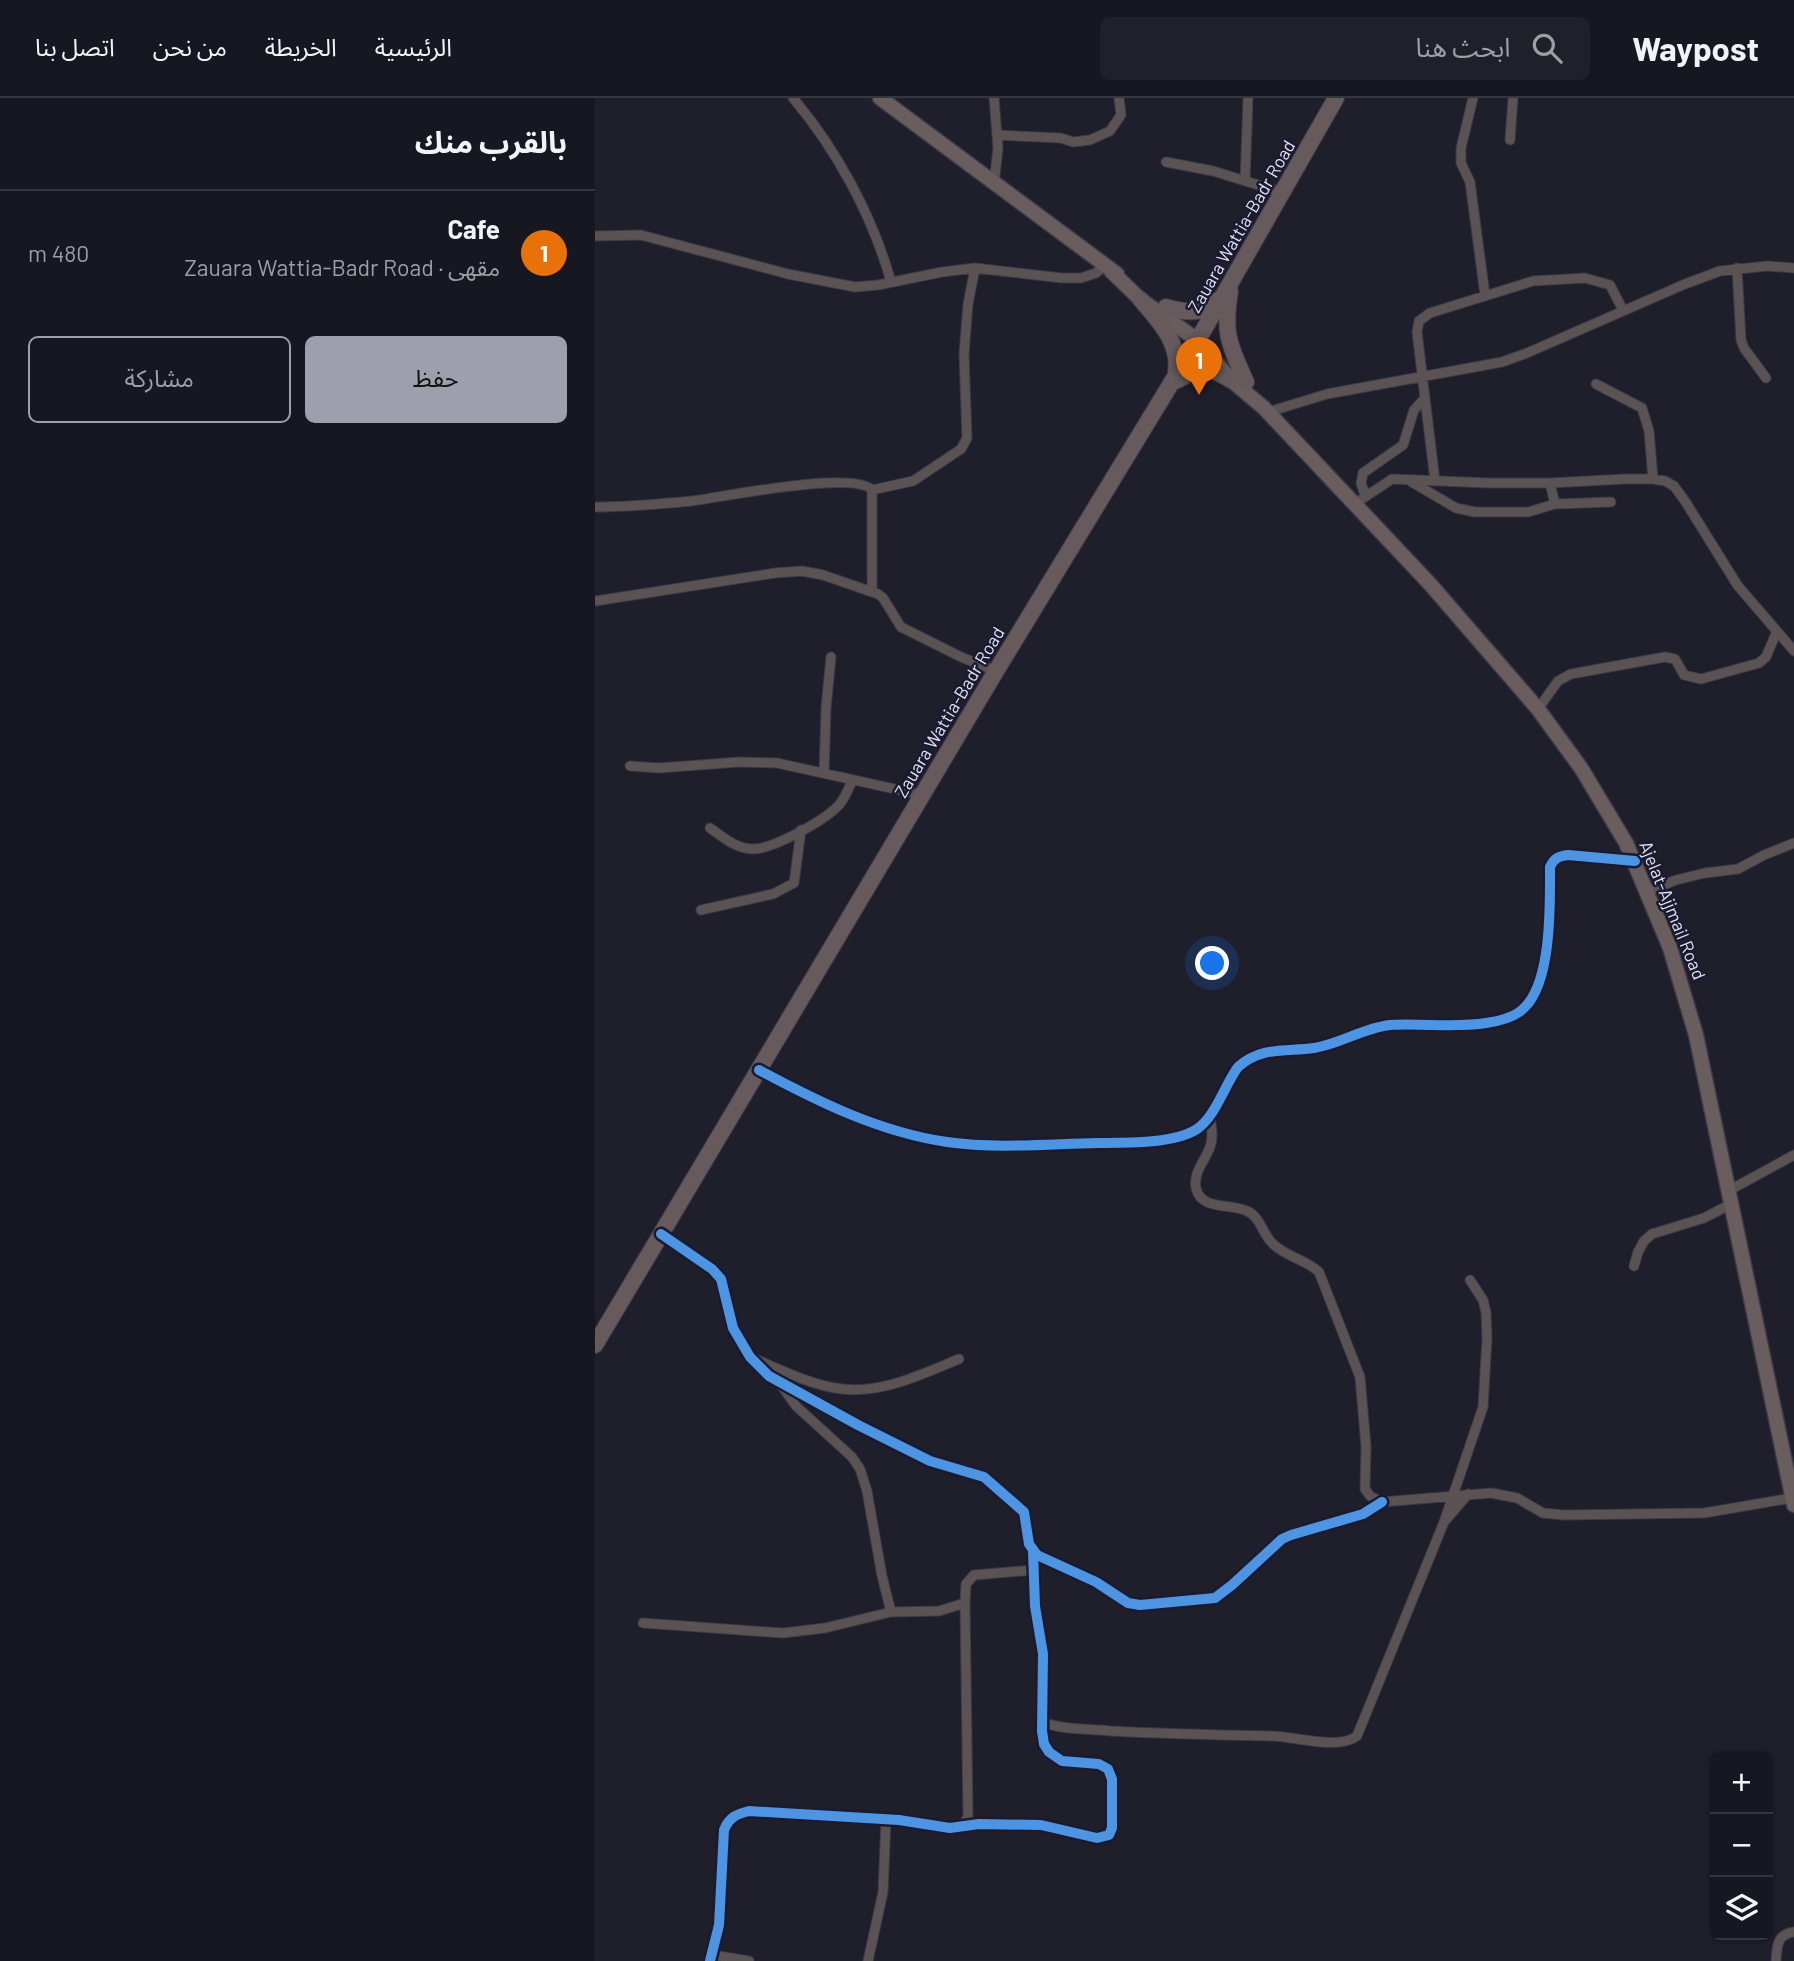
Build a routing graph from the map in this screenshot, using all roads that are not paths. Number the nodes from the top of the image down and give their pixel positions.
1 (793, 98) edge
2 (880, 98) edge
3 (994, 98) edge
4 (1119, 98) edge
5 (1248, 98) edge
6 (1336, 98) edge
7 (1473, 98) edge
8 (1512, 98) edge
9 (997, 135) junction
10 (1510, 140) dead end
11 (1166, 162) dead end
12 (1245, 181) junction
13 (994, 184) junction
14 (1281, 192) junction
15 (595, 236) edge
16 (975, 268) junction
17 (1108, 268) junction
18 (1737, 268) junction
19 (1794, 268) edge
20 (891, 282) junction
21 (1228, 288) junction
22 (1485, 295) junction
23 (1141, 300) junction
24 (1166, 307) junction
25 (1623, 310) junction
26 (1199, 336) junction
27 (1172, 378) junction
28 (1422, 378) junction
29 (1766, 378) dead end
30 (1239, 381) junction
31 (1596, 384) dead end
32 (1425, 398) junction
33 (1266, 410) junction
34 (1405, 478) junction
35 (1653, 479) junction
36 (1435, 481) junction
37 (1550, 483) junction
38 (872, 490) junction
39 (1365, 495) junction
40 (1611, 502) dead end
41 (1555, 504) junction
42 (1353, 505) junction
43 (595, 507) edge
44 (872, 591) junction
45 (595, 601) edge
46 (1777, 631) junction
47 (1794, 650) edge
48 (831, 657) dead end
49 (996, 671) junction
50 (1538, 709) junction
51 (630, 766) dead end
52 (824, 773) junction
53 (852, 781) junction
54 (922, 795) junction
55 (710, 828) dead end
56 (801, 830) junction
57 (1794, 843) edge
58 (1635, 861) junction
59 (1648, 891) junction
60 (701, 910) dead end
61 (759, 1070) junction
62 (1210, 1115) junction
63 (1794, 1155) edge
64 (1731, 1197) junction
65 (661, 1234) junction
66 (1634, 1266) dead end
67 (1470, 1280) dead end
68 (595, 1345) edge
69 (750, 1357) junction
70 (959, 1359) dead end
71 (780, 1383) junction
72 (1365, 1489) junction
73 (1468, 1494) junction
74 (1452, 1496) junction
75 (1793, 1501) edge
76 (1382, 1502) junction
77 (1363, 1514) junction
78 (1444, 1522) junction
79 (1033, 1551) junction
80 (1034, 1570) junction
81 (965, 1603) junction
82 (891, 1612) junction
83 (643, 1623) dead end
84 (1042, 1721) junction
85 (968, 1817) junction
86 (886, 1819) junction
87 (979, 1824) junction
88 (962, 1826) junction
89 (1794, 1933) edge
90 (712, 1958) edge
91 (749, 1961) edge
92 (867, 1961) edge
93 (1776, 1961) edge

1 - 20 street
2 - 13 main road
3 - 9 street
4 - 9 street
5 - 12 street
6 - 14 highway, Zauara Wattia-Badr Road
7 - 22 street
8 - 10 street
9 - 13 street
11 - 12 street
12 - 14 street
13 - 17 main road
14 - 21 highway, Zauara Wattia-Badr Road
15 - 20 street
16 - 17 street
16 - 20 street
16 - 38 street
17 - 23 main road
17 - 24 main road
18 - 19 street
18 - 25 street
18 - 29 street
21 - 24 highway
21 - 26 highway, Zauara Wattia-Badr Road
21 - 30 highway
22 - 25 street
22 - 28 street
23 - 26 main road
23 - 27 highway
24 - 26 main road
25 - 28 street
26 - 27 highway, Zauara Wattia-Badr Road
26 - 30 main road, Ajelat-Ajjmail Road
27 - 30 highway
27 - 49 highway, Zauara Wattia-Badr Road
28 - 32 street
28 - 33 street
30 - 33 main road, Ajelat-Ajjmail Road
31 - 35 street
32 - 36 street
32 - 39 street
33 - 42 main road, Ajelat-Ajjmail Road
34 - 36 street
34 - 39 street
34 - 41 street
35 - 37 street
35 - 46 street
36 - 37 street
37 - 41 street
38 - 43 street
38 - 44 street
39 - 42 street
40 - 41 street
42 - 50 main road, Ajelat-Ajjmail Road
44 - 45 street
44 - 49 street
46 - 47 street
46 - 50 street
48 - 52 street
49 - 54 highway, Zauara Wattia-Badr Road
50 - 58 main road, Ajelat-Ajjmail Road
51 - 52 street
52 - 53 street
53 - 54 street
53 - 56 street
54 - 61 highway, Zauara Wattia-Badr Road
55 - 56 street
56 - 60 street
57 - 59 street
58 - 59 main road, Ajelat-Ajjmail Road
58 - 62 street
59 - 64 main road, Ajelat-Ajjmail Road
61 - 62 street
61 - 65 highway, Zauara Wattia-Badr Road
62 - 72 street
63 - 64 street
64 - 66 street
64 - 75 main road, Ajelat-Ajjmail Road
65 - 68 highway, Zauara Wattia-Badr Road
65 - 69 street
67 - 74 street
69 - 70 street
69 - 71 street
71 - 79 street
71 - 82 street
72 - 76 street
72 - 77 street
73 - 74 street
73 - 75 street
73 - 78 street
74 - 76 street
74 - 78 street
76 - 77 street
77 - 79 street
78 - 84 street
79 - 80 street
80 - 81 street
80 - 84 street
81 - 82 street
81 - 85 street
82 - 83 street
84 - 87 street
85 - 87 street
85 - 88 street
86 - 88 street
86 - 90 street
86 - 92 street
87 - 88 street
89 - 93 street
90 - 91 street

